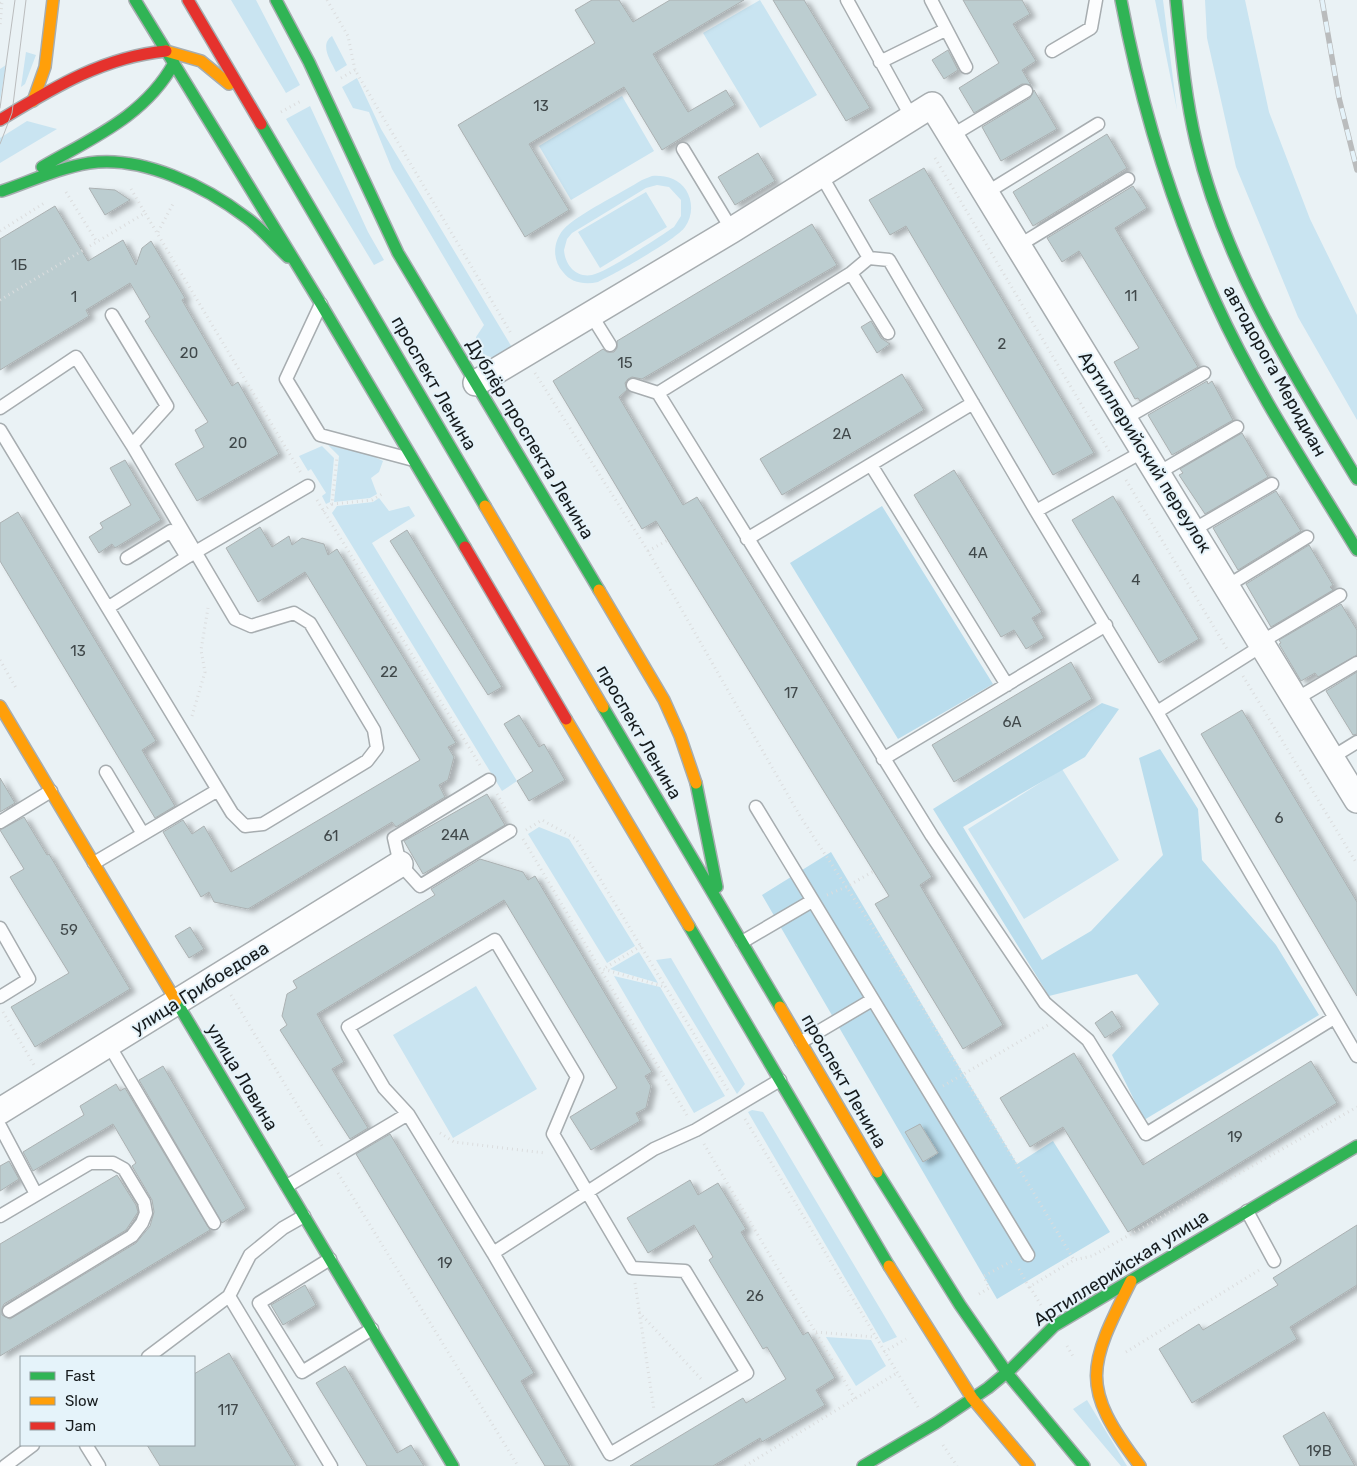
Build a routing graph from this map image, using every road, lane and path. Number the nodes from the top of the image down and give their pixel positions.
1 (53, 0) edge
2 (135, 0) edge
3 (182, 0) edge
4 (188, 0) edge
5 (276, 0) edge
6 (327, 0) edge
7 (847, 0) edge
8 (931, 0) edge
9 (1096, 0) edge
10 (1121, 0) edge
11 (1176, 0) edge
12 (1, 1) edge
13 (186, 17) dead end
14 (0, 27) edge
15 (945, 30) junction
16 (180, 49) junction
17 (166, 50) junction
18 (1052, 51) dead end
19 (880, 62) junction
20 (174, 63) junction
21 (966, 67) dead end
22 (356, 70) junction
23 (338, 80) dead end
24 (1026, 91) dead end
25 (306, 98) dead end
26 (33, 101) junction
27 (253, 109) junction
28 (281, 112) dead end
29 (922, 112) junction
30 (0, 120) edge
31 (1098, 124) dead end
32 (951, 136) junction
33 (683, 149) dead end
34 (932, 152) dead end
35 (821, 175) junction
36 (1128, 179) dead end
37 (1, 192) edge
38 (986, 193) junction
39 (57, 196) dead end
40 (175, 200) dead end
41 (49, 201) dead end
42 (732, 230) junction
43 (0, 231) edge
44 (158, 232) junction
45 (97, 242) junction
46 (1018, 246) junction
47 (869, 258) junction
48 (299, 267) junction
49 (851, 273) junction
50 (0, 300) edge
51 (321, 304) junction
52 (590, 313) junction
53 (112, 315) dead end
54 (888, 333) dead end
55 (610, 345) dead end
56 (523, 354) junction
57 (1204, 373) dead end
58 (476, 382) junction
59 (633, 384) dead end
60 (658, 393) junction
61 (973, 403) junction
62 (0, 408) edge
63 (1124, 419) junction
64 (1237, 427) dead end
65 (0, 430) edge
66 (320, 435) junction
67 (132, 445) junction
68 (1144, 451) junction
69 (412, 460) junction
70 (871, 465) junction
71 (1118, 465) junction
72 (299, 469) dead end
73 (1158, 473) junction
74 (1357, 479) edge
75 (1272, 484) dead end
76 (308, 486) joint
77 (382, 494) dead end
78 (332, 504) junction
79 (323, 511) junction
80 (1036, 511) junction
81 (1193, 530) junction
82 (1307, 537) dead end
83 (747, 539) junction
84 (668, 540) dead end
85 (1357, 550) edge
86 (648, 551) junction
87 (192, 554) junction
88 (127, 558) dead end
89 (213, 580) junction
90 (1227, 586) junction
91 (1340, 595) dead end
92 (109, 607) junction
93 (1106, 624) junction
94 (1262, 643) junction
95 (0, 660) edge
96 (1235, 662) junction
97 (1357, 663) edge
98 (1007, 684) junction
99 (20, 694) dead end
100 (1296, 700) junction
101 (0, 706) edge
102 (1158, 712) junction
103 (186, 735) junction
104 (1357, 742) edge
105 (1331, 758) junction
106 (884, 759) junction
107 (106, 772) dead end
108 (489, 780) junction
109 (218, 790) junction
110 (51, 792) junction
111 (1357, 800) edge
112 (756, 807) dead end
113 (0, 822) edge
114 (514, 828) junction
115 (143, 834) junction
116 (94, 863) junction
117 (400, 864) junction
118 (1357, 864) edge
119 (874, 871) dead end
120 (846, 887) junction
121 (812, 901) junction
122 (721, 908) junction
123 (0, 928) edge
124 (742, 942) junction
125 (641, 946) junction
126 (210, 981) junction
127 (666, 987) junction
128 (0, 997) edge
129 (872, 1000) junction
130 (177, 1003) junction
131 (0, 1006) edge
132 (1062, 1017) junction
133 (1334, 1018) junction
134 (802, 1042) junction
135 (109, 1045) junction
136 (1357, 1056) edge
137 (36, 1067) dead end
138 (963, 1075) junction
139 (780, 1080) junction
140 (929, 1094) junction
141 (737, 1105) junction
142 (1357, 1107) edge
143 (0, 1111) edge
144 (408, 1114) junction
145 (0, 1126) edge
146 (438, 1132) dead end
147 (1357, 1146) edge
148 (566, 1155) junction
149 (331, 1161) junction
150 (287, 1186) junction
151 (587, 1191) junction
152 (36, 1194) junction
153 (1247, 1211) junction
154 (0, 1216) edge
155 (304, 1216) junction
156 (214, 1222) dead end
157 (493, 1253) junction
158 (1028, 1255) dead end
159 (330, 1259) junction
160 (1074, 1260) junction
161 (1274, 1261) joint
162 (632, 1268) junction
163 (1132, 1281) junction
164 (229, 1296) junction
165 (960, 1305) junction
166 (8, 1311) dead end
167 (639, 1312) junction
168 (927, 1326) junction
169 (372, 1329) junction
170 (816, 1332) dead end
171 (875, 1337) junction
172 (884, 1352) junction
173 (149, 1356) edge
174 (1118, 1357) dead end
175 (896, 1373) junction
176 (1007, 1374) junction
177 (713, 1393) junction
178 (972, 1398) junction
179 (657, 1426) junction
180 (931, 1426) junction
181 (32, 1446) edge
182 (87, 1446) edge
183 (5, 1466) edge
184 (99, 1466) edge
185 (331, 1466) edge
186 (453, 1466) edge
187 (518, 1466) edge
188 (745, 1466) edge
189 (863, 1466) edge
190 (956, 1466) edge
191 (1029, 1466) edge
192 (1084, 1466) edge
193 (1140, 1466) edge

1 - 26 main road
2 - 17 main road
3 - 13 main road
4 - 27 main road, проспект Ленина
5 - 58 main road, Дублёр проспекта Ленина
6 - 22 path
7 - 19 lane
8 - 15 lane
9 - 18 lane
10 - 85 main road, автодорога Меридиан
11 - 74 main road, автодорога Меридиан
12 - 14 path
15 - 19 lane
15 - 21 lane
16 - 17 main road
16 - 20 main road
16 - 27 main road
17 - 20 main road
17 - 26 main road
19 - 29 lane
20 - 37 main road
20 - 48 main road
22 - 23 path
22 - 56 path
24 - 32 lane
25 - 28 path
26 - 30 main road
27 - 122 main road, проспект Ленина
29 - 32 street, Артиллерийский переулок
29 - 35 street
31 - 38 lane
32 - 38 street, Артиллерийский переулок
33 - 42 lane
34 - 71 path
35 - 42 street
35 - 47 lane
36 - 46 lane
37 - 48 main road
38 - 46 street, Артиллерийский переулок
39 - 45 path
40 - 44 path
41 - 43 path
42 - 52 street
44 - 45 path
44 - 72 path
45 - 50 path
46 - 63 street, Артиллерийский переулок
47 - 49 lane
47 - 61 lane
48 - 51 main road
49 - 54 lane
49 - 60 lane
51 - 66 lane
51 - 69 main road
52 - 55 lane
52 - 56 street
53 - 67 lane
56 - 58 street
56 - 86 path
57 - 63 lane
58 - 122 main road, Дублёр проспекта Ленина
59 - 60 lane
60 - 83 lane
61 - 70 lane
61 - 80 lane
62 - 67 lane
63 - 68 street, Артиллерийский переулок
64 - 73 lane
65 - 92 lane
66 - 69 lane
66 - 78 path
67 - 87 lane
68 - 71 lane
68 - 73 street, Артиллерийский переулок
69 - 139 main road
70 - 83 lane
70 - 98 lane
71 - 80 lane
71 - 96 path
73 - 81 street, Артиллерийский переулок
75 - 81 lane
76 - 79 path
76 - 87 lane
77 - 78 path
78 - 79 path
79 - 108 path
80 - 93 lane
81 - 90 street, Артиллерийский переулок
82 - 90 lane
83 - 106 lane
84 - 86 path
86 - 120 path
87 - 88 lane
87 - 89 lane
87 - 92 lane
89 - 103 path
89 - 109 lane
90 - 94 street, Артиллерийский переулок
91 - 94 lane
92 - 103 lane
93 - 98 lane
93 - 102 lane
94 - 96 lane
94 - 100 street, Артиллерийский переулок
95 - 99 path
96 - 102 lane
96 - 118 path
97 - 100 lane
98 - 106 lane
100 - 105 street, Артиллерийский переулок
101 - 110 main road, улица Ловина
102 - 133 lane
103 - 109 lane
104 - 105 lane
105 - 111 street, Артиллерийский переулок
106 - 132 lane
107 - 115 lane
108 - 114 path
108 - 117 lane
109 - 115 lane
110 - 113 lane
110 - 116 main road, улица Ловина
112 - 121 lane
114 - 117 lane
114 - 125 path
115 - 116 lane
116 - 130 main road, улица Ловина
117 - 126 street, улица Грибоедова
119 - 120 path
120 - 121 path
120 - 138 path
121 - 124 lane
121 - 129 lane
122 - 124 main road, проспект Ленина
123 - 128 lane
124 - 134 main road, проспект Ленина
125 - 127 path
125 - 127 path
126 - 130 street, улица Грибоедова
126 - 149 path
127 - 141 path
129 - 134 lane
129 - 140 lane
130 - 135 street, улица Грибоедова
130 - 150 main road, улица Ловина
131 - 137 path
132 - 133 lane
132 - 138 path
133 - 136 lane
134 - 165 main road, проспект Ленина
135 - 143 street, улица Грибоедова
135 - 156 lane
138 - 140 path
138 - 160 path
139 - 141 lane
139 - 168 main road
140 - 158 lane
141 - 151 lane
141 - 171 path
142 - 160 path
144 - 148 lane
144 - 149 lane
144 - 157 lane
145 - 152 lane
146 - 148 path
147 - 153 main road, Артиллерийская улица
148 - 151 lane
149 - 150 lane
149 - 187 path
150 - 155 main road, улица Ловина
151 - 157 lane
151 - 162 lane
152 - 154 lane
152 - 166 lane
153 - 161 lane
153 - 163 main road, Артиллерийская улица
155 - 159 main road, улица Ловина
155 - 164 lane
157 - 179 lane
159 - 169 main road, улица Ловина
159 - 169 lane
160 - 165 path
161 - 174 path
162 - 167 path
162 - 177 lane
163 - 176 main road, Артиллерийская улица
163 - 193 main road
164 - 173 lane
164 - 185 lane
165 - 176 main road, проспект Ленина
167 - 177 path
167 - 179 path
168 - 172 path
168 - 178 main road
169 - 186 main road, улица Ловина
170 - 171 path
171 - 172 path
172 - 175 path
175 - 180 path
175 - 188 path
176 - 178 main road, Артиллерийская улица
176 - 192 main road, проспект Ленина
177 - 179 lane
178 - 180 main road, Артиллерийская улица
178 - 191 main road
180 - 189 main road, Артиллерийская улица
180 - 190 path
181 - 183 lane
182 - 184 lane

